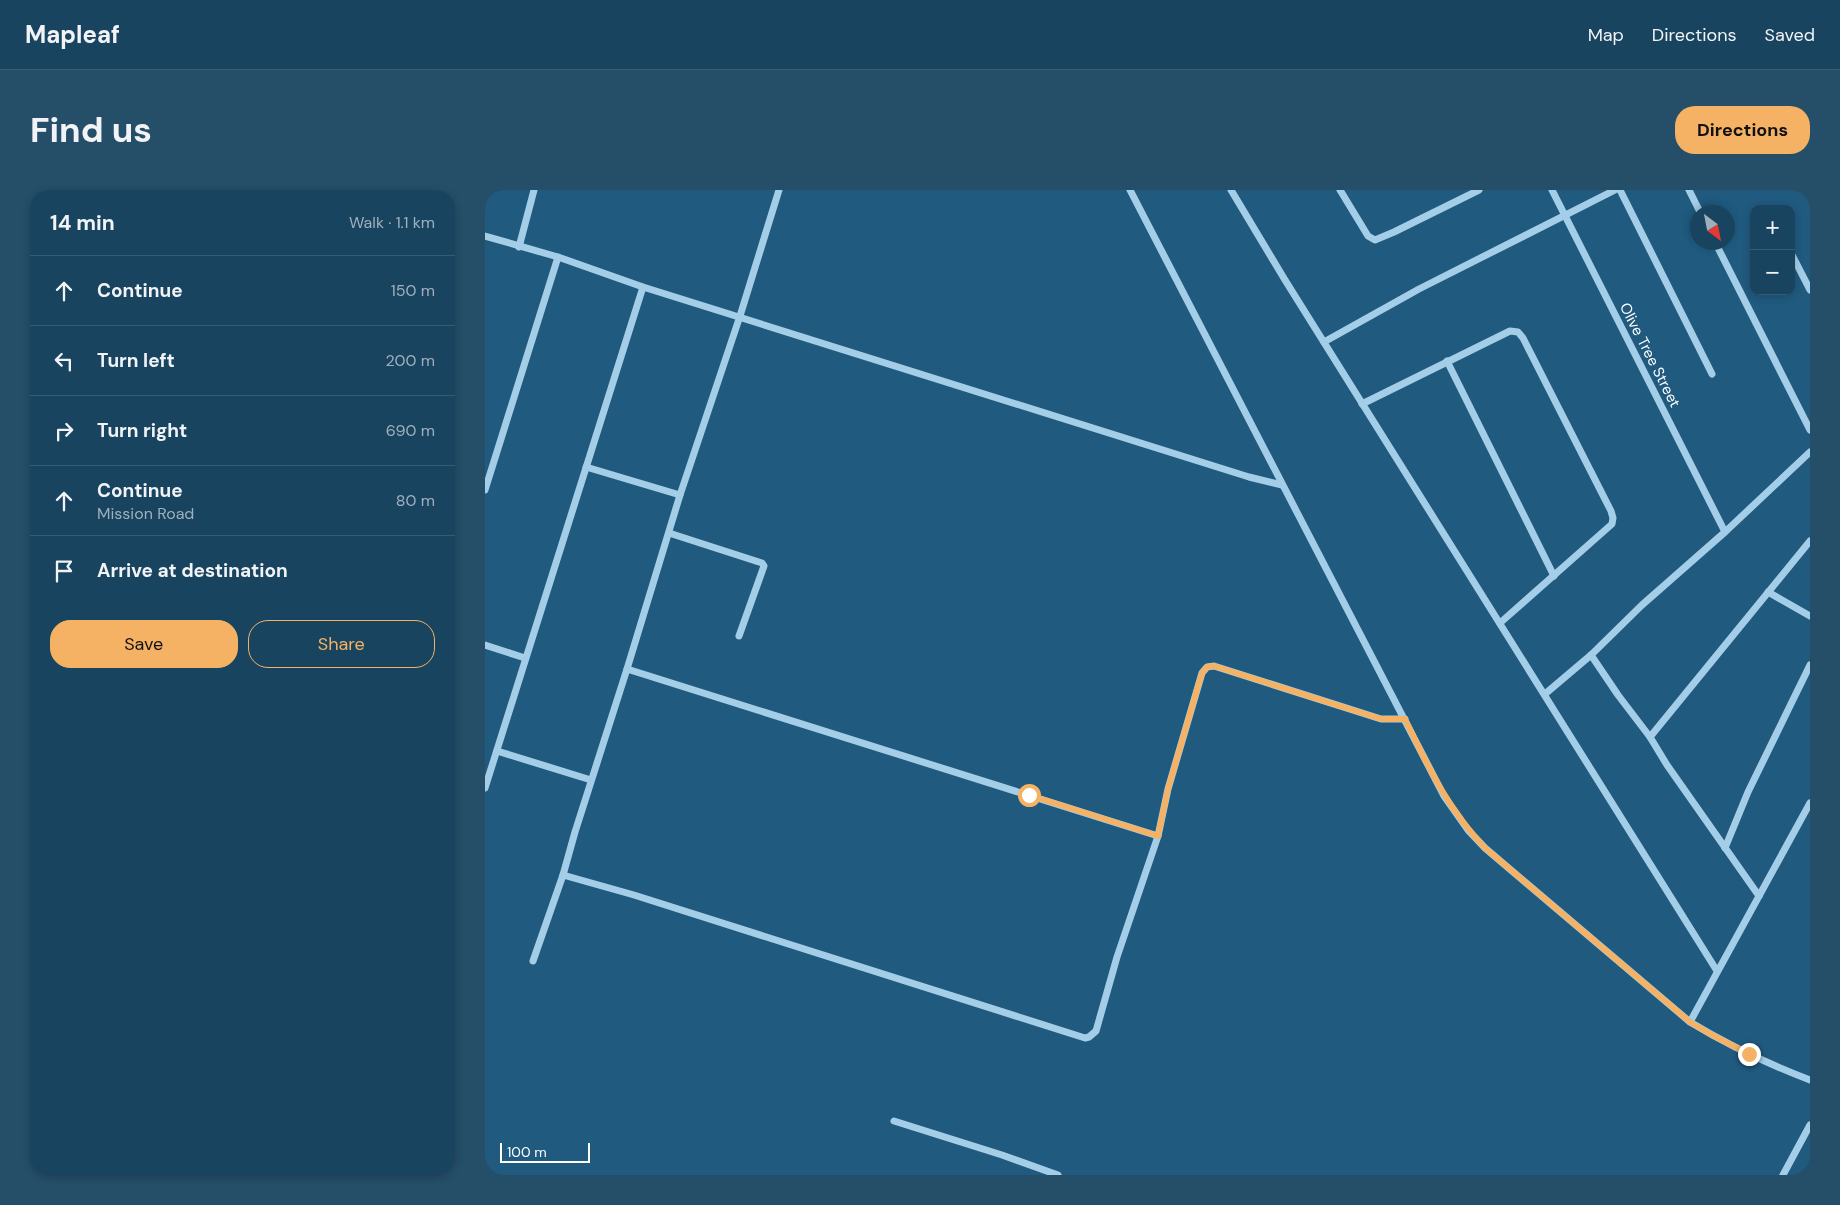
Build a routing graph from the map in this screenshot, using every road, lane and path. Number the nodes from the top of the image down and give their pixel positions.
1 (535, 190) edge
2 (779, 190) edge
3 (1130, 190) edge
4 (1231, 190) edge
5 (1340, 190) edge
6 (1479, 190) edge
7 (1552, 190) edge
8 (1615, 190) edge
9 (1620, 190) edge
10 (1689, 190) edge
11 (1696, 205) edge
12 (1565, 217) junction
13 (485, 236) edge
14 (519, 247) junction
15 (1719, 250) edge
16 (558, 257) junction
17 (1795, 261) edge
18 (643, 287) junction
19 (1810, 290) edge
20 (740, 316) junction
21 (1324, 342) junction
22 (1447, 361) junction
23 (1712, 374) dead end
24 (1362, 404) junction
25 (1810, 430) edge
26 (1810, 452) edge
27 (586, 467) junction
28 (1282, 485) junction
29 (485, 490) edge
30 (680, 495) junction
31 (1725, 532) junction
32 (669, 533) junction
33 (1810, 541) edge
34 (1554, 576) junction
35 (1768, 592) junction
36 (1810, 616) edge
37 (1500, 624) junction
38 (739, 636) dead end
39 (485, 645) edge
40 (1591, 655) junction
41 (525, 658) junction
42 (1810, 665) edge
43 (627, 669) junction
44 (1545, 694) junction
45 (1405, 719) junction
46 (1650, 737) junction
47 (497, 751) junction
48 (591, 780) junction
49 (485, 788) edge
50 (1810, 803) edge
51 (1158, 836) junction
52 (1725, 848) junction
53 (563, 875) junction
54 (1759, 896) junction
55 (533, 961) dead end
56 (1717, 970) junction
57 (1690, 1022) junction
58 (1810, 1080) edge
59 (894, 1121) dead end
60 (1810, 1125) edge
61 (1055, 1175) edge
62 (1783, 1175) edge

1 - 14 street
2 - 20 street
3 - 28 street
4 - 21 street
5 - 6 street
7 - 12 street, Olive Tree Street
8 - 12 street
9 - 23 street
10 - 11 street
12 - 21 street
12 - 31 street, Olive Tree Street
13 - 14 street
14 - 16 street
15 - 25 street
16 - 18 street
16 - 29 street
17 - 19 street
18 - 20 street
18 - 27 street
20 - 28 street
20 - 30 street
21 - 24 street
22 - 24 street
22 - 34 street
22 - 34 street
24 - 37 street
26 - 31 street
27 - 30 street
27 - 41 street
28 - 45 street
30 - 32 street
31 - 40 street
32 - 38 street
32 - 43 street
33 - 35 street
34 - 37 street
35 - 36 street
35 - 46 street
37 - 44 street
39 - 41 street
40 - 44 street
40 - 46 street
41 - 47 street
42 - 52 street
43 - 48 street
43 - 51 street
44 - 56 street
45 - 51 street
45 - 57 street
46 - 52 street
47 - 48 street
47 - 49 street
48 - 53 street
50 - 54 street
51 - 53 street
52 - 54 street
53 - 55 street
54 - 56 street
56 - 57 street
57 - 58 street
59 - 61 street
60 - 62 street

